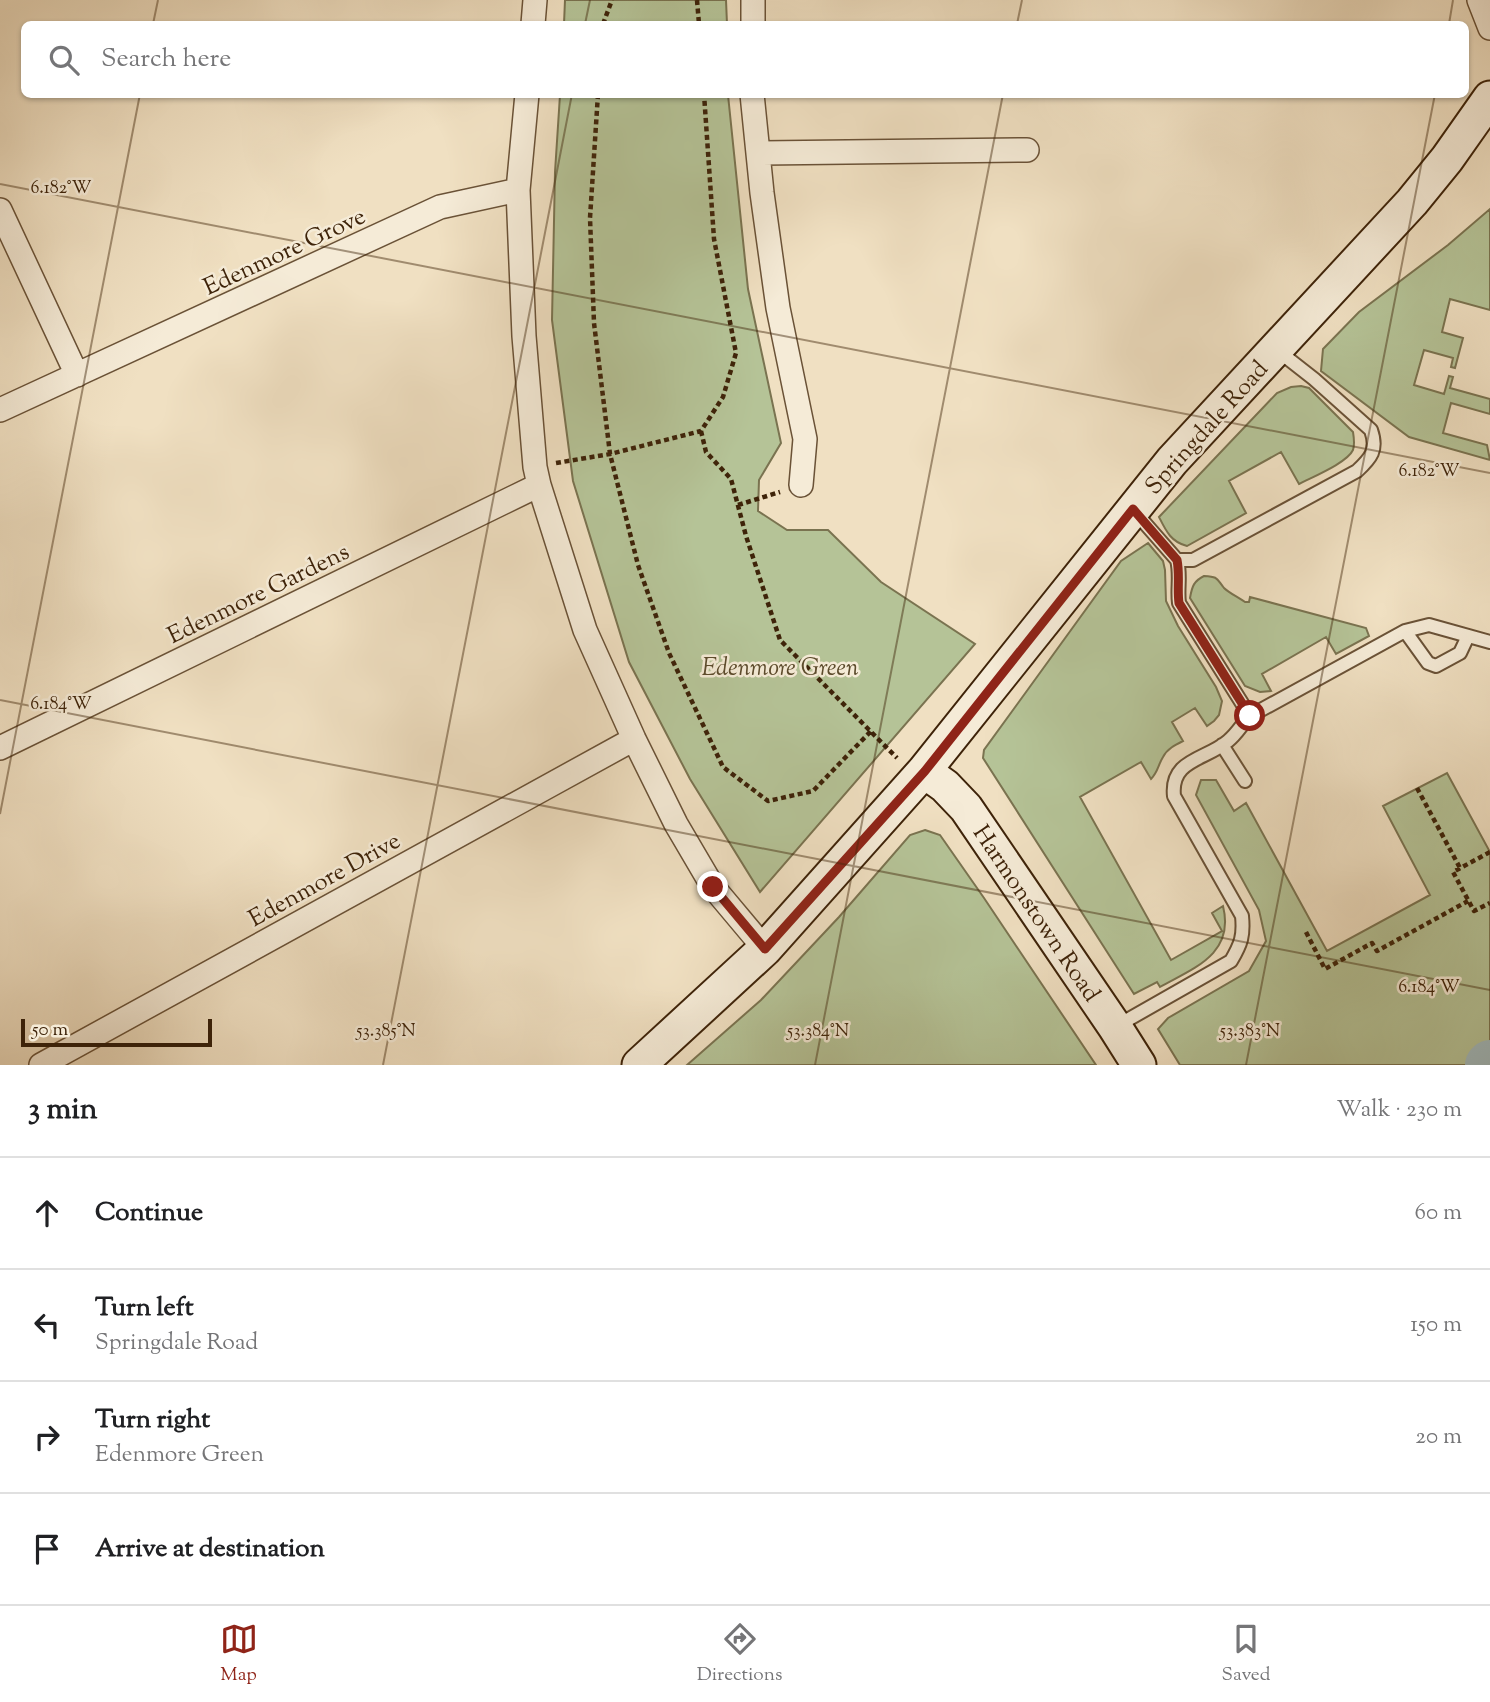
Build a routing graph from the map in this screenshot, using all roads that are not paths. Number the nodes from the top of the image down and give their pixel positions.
1 (536, 0) edge
2 (753, 0) edge
3 (1479, 0) edge
4 (533, 21) edge
5 (753, 21) edge
6 (1490, 29) edge
7 (527, 98) edge
8 (752, 98) edge
9 (1490, 99) edge
10 (1027, 150) dead end
11 (759, 153) junction
12 (518, 190) junction
13 (0, 210) edge
14 (1276, 349) junction
15 (77, 375) junction
16 (0, 410) edge
17 (537, 476) junction
18 (801, 485) road end
19 (1133, 509) junction
20 (1177, 560) junction
21 (1405, 631) junction
22 (1468, 636) junction
23 (1490, 642) edge
24 (1250, 716) junction
25 (634, 739) junction
26 (1222, 745) junction
27 (0, 748) edge
28 (921, 775) junction
29 (1245, 781) dead end
30 (765, 949) junction
31 (1115, 1027) junction
32 (41, 1065) edge
33 (639, 1065) edge
34 (1139, 1065) edge

1 - 4 street
2 - 5 street
3 - 6 street
7 - 12 street
8 - 11 street
9 - 14 street, Springdale Road
10 - 11 street
11 - 18 street
12 - 15 street, Edenmore Grove
12 - 17 street
13 - 15 street
14 - 19 street, Springdale Road
14 - 20 lane
15 - 16 street, Edenmore Grove
17 - 25 street
17 - 27 street, Edenmore Gardens
19 - 20 lane
19 - 28 street, Springdale Road
20 - 24 lane
21 - 22 lane
21 - 22 lane
21 - 24 lane
22 - 23 lane
24 - 26 lane
25 - 30 street
25 - 32 street, Edenmore Drive
26 - 29 lane
26 - 31 lane
28 - 30 street, Springdale Road
28 - 31 street, Harmonstown Road
30 - 33 street, Springdale Road
31 - 34 street, Harmonstown Road

